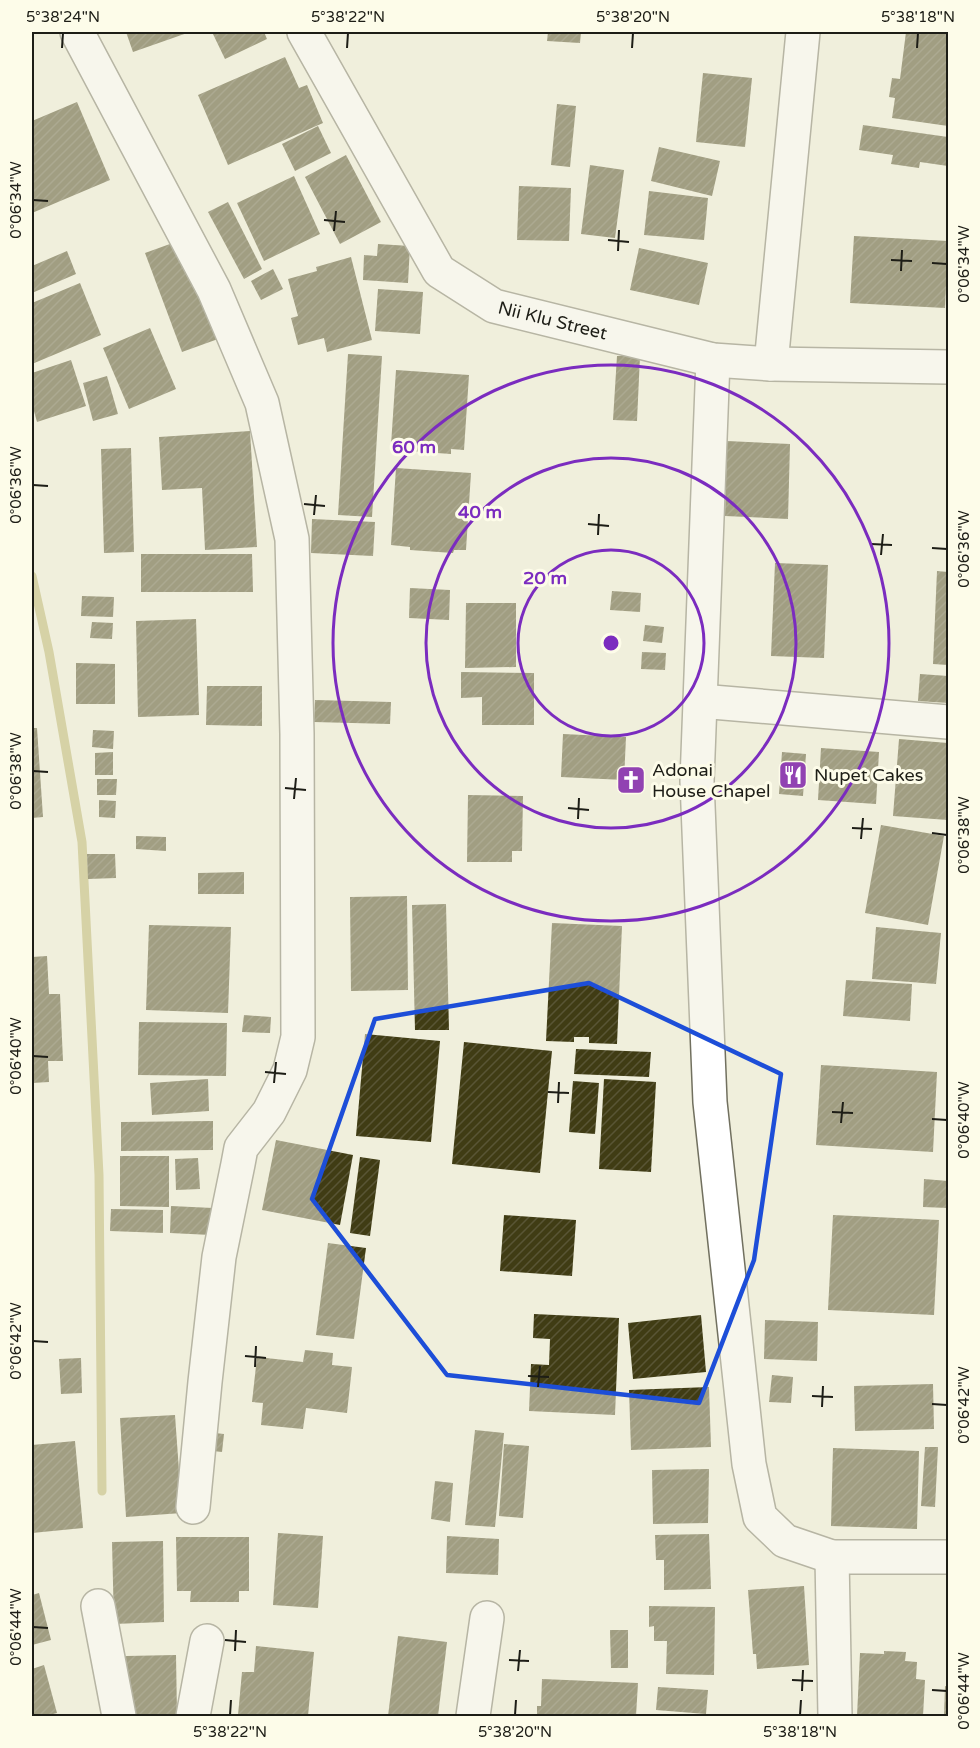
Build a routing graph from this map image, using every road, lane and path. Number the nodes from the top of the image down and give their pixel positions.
1 (77, 32) edge
2 (304, 32) edge
3 (803, 32) edge
4 (713, 360) junction
5 (771, 364) junction
6 (948, 367) edge
7 (700, 701) junction
8 (948, 722) edge
9 (193, 1507) dead end
10 (832, 1557) junction
11 (948, 1557) edge
12 (98, 1606) dead end
13 (487, 1618) dead end
14 (207, 1641) dead end
15 (119, 1716) edge
16 (194, 1716) edge
17 (473, 1716) edge
18 (836, 1716) edge

1 - 9 street
2 - 4 street, Nii Klu Street
3 - 5 street
4 - 5 street, Nii Klu Street
4 - 7 street
5 - 6 street, Nii Klu Street
7 - 8 street
7 - 10 street
10 - 11 street
10 - 18 street
12 - 15 street
13 - 17 street
14 - 16 street

